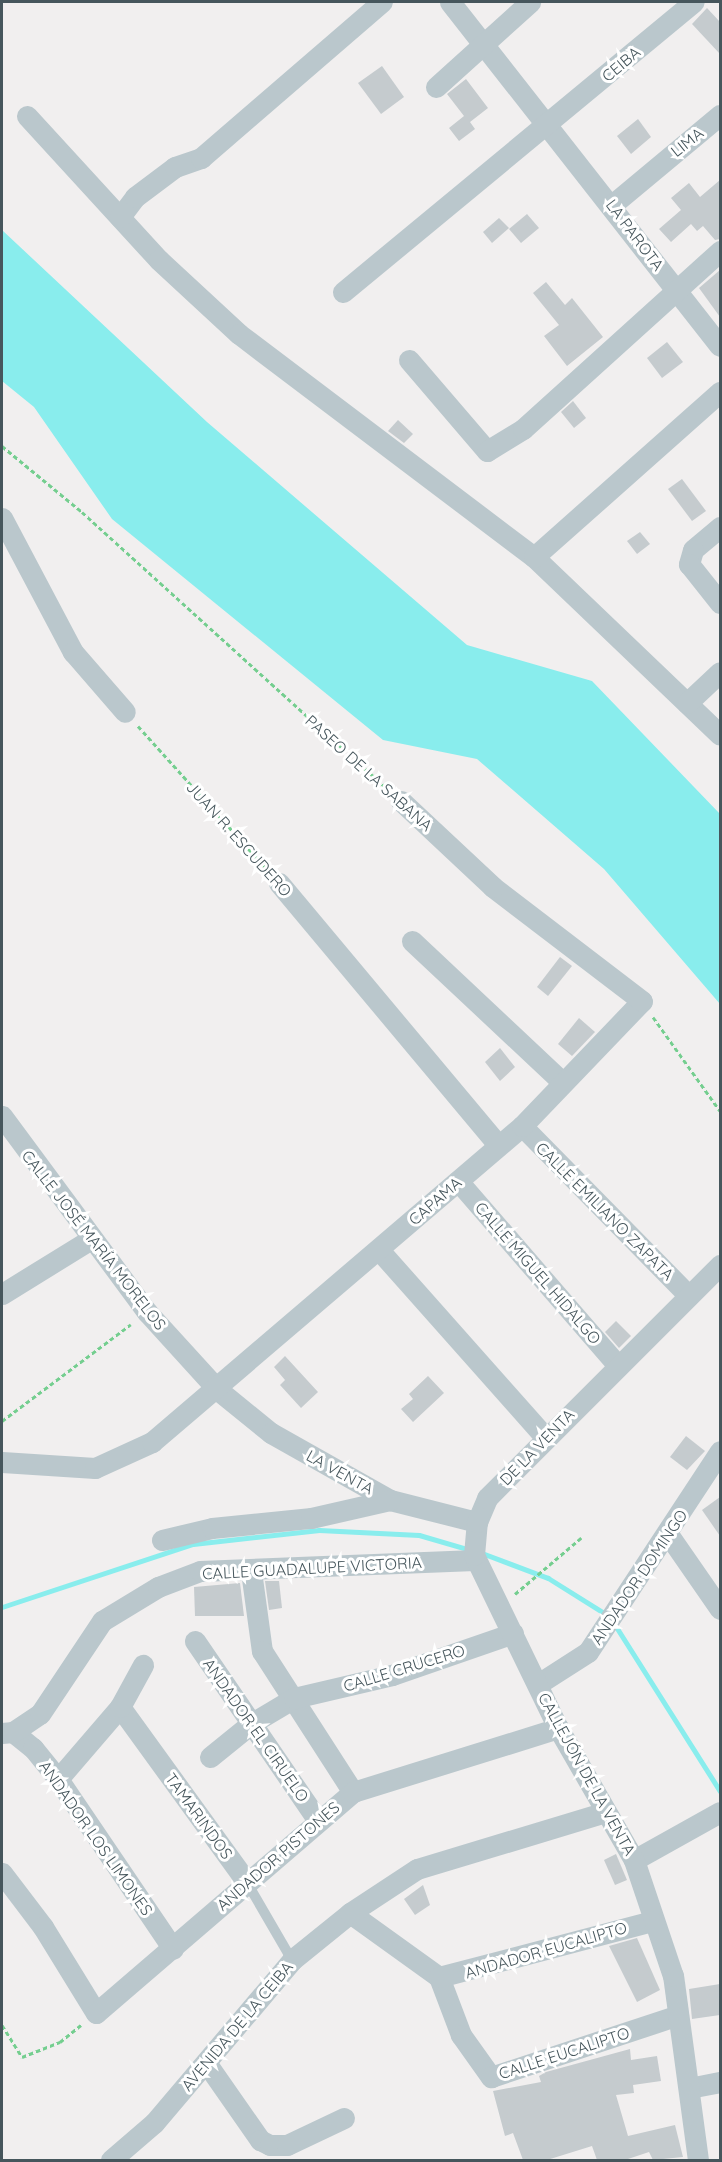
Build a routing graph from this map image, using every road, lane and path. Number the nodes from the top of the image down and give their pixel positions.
1 (382, 2) edge
2 (450, 2) edge
3 (530, 2) edge
4 (694, 2) edge
5 (484, 47) junction
6 (436, 87) dead end
7 (720, 115) edge
8 (27, 116) dead end
9 (548, 126) junction
10 (613, 204) junction
11 (120, 217) junction
12 (720, 251) edge
13 (675, 289) junction
14 (343, 292) dead end
15 (720, 346) edge
16 (409, 360) dead end
17 (720, 392) edge
18 (2, 446) edge
19 (2, 518) edge
20 (720, 527) edge
21 (534, 557) junction
22 (720, 603) edge
23 (720, 672) edge
24 (687, 703) junction
25 (125, 712) joint
26 (720, 735) edge
27 (401, 801) joint
28 (279, 883) joint
29 (412, 941) dead end
30 (642, 1002) junction
31 (561, 1080) junction
32 (720, 1111) edge
33 (2, 1116) edge
34 (522, 1126) junction
35 (498, 1145) junction
36 (458, 1181) junction
37 (91, 1239) junction
38 (379, 1250) junction
39 (720, 1267) edge
40 (2, 1294) edge
41 (689, 1296) junction
42 (147, 1312) junction
43 (618, 1366) junction
44 (218, 1390) junction
45 (2, 1421) edge
46 (545, 1437) junction
47 (720, 1451) edge
48 (2, 1462) edge
49 (390, 1500) junction
50 (668, 1534) junction
51 (581, 1538) dead end
52 (162, 1540) dead end
53 (475, 1544) junction
54 (251, 1571) junction
55 (497, 1608) junction
56 (720, 1609) edge
57 (513, 1633) junction
58 (195, 1641) dead end
59 (143, 1665) dead end
60 (538, 1684) junction
61 (294, 1698) junction
62 (120, 1707) junction
63 (252, 1723) junction
64 (558, 1728) junction
65 (7, 1733) edge
66 (210, 1757) dead end
67 (58, 1779) junction
68 (353, 1792) junction
69 (606, 1812) junction
70 (716, 1814) edge
71 (317, 1819) junction
72 (634, 1860) junction
73 (2, 1873) edge
74 (246, 1881) junction
75 (350, 1913) junction
76 (653, 1921) junction
77 (173, 1949) junction
78 (292, 1960) junction
79 (439, 1977) junction
80 (96, 2013) junction
81 (678, 2015) junction
82 (2, 2025) edge
83 (207, 2064) junction
84 (720, 2082) edge
85 (688, 2088) junction
86 (344, 2118) dead end
87 (111, 2160) edge
88 (698, 2160) edge

1 - 11 street
2 - 5 street, LA PAROTA
3 - 5 street
4 - 9 street, CEIBA
5 - 6 street
5 - 9 street, LA PAROTA
7 - 10 street, LIMA
8 - 11 street
9 - 10 street, LA PAROTA
9 - 14 street, CEIBA
10 - 13 street, LA PAROTA
11 - 21 street
12 - 13 street
13 - 15 street, LA PAROTA
13 - 16 street
17 - 21 street
18 - 27 path, PASEO DE LA SABANA
19 - 25 street
20 - 22 street
21 - 24 street
23 - 24 street
24 - 26 street
25 - 28 path, JUAN R. ESCUDERO
27 - 30 street, PASEO DE LA SABANA
28 - 35 street, JUAN R. ESCUDERO
29 - 31 street
30 - 31 street, CAPAMA
30 - 32 path
31 - 34 street, CAPAMA
33 - 37 street, CALLE JOSÉ MARÍA MORELOS
34 - 35 street, CAPAMA
34 - 41 street, CALLE EMILIANO ZAPATA
35 - 36 street, CAPAMA
36 - 38 street, CAPAMA
36 - 43 street, CALLE MIGUEL HIDALGO
37 - 40 street
37 - 42 street, CALLE JOSÉ MARÍA MORELOS
38 - 44 street, CAPAMA
38 - 46 street
39 - 41 street, DE LA VENTA
41 - 43 street, DE LA VENTA
42 - 44 street, CALLE JOSÉ MARÍA MORELOS
42 - 45 path
43 - 46 street, DE LA VENTA
44 - 48 street, CAPAMA
44 - 49 street, LA VENTA
46 - 53 street, DE LA VENTA
47 - 50 street, ANDADOR DOMINGO
49 - 52 street
49 - 53 street, LA VENTA
50 - 56 street
50 - 60 street, ANDADOR DOMINGO
51 - 55 path
53 - 54 street, CALLE GUADALUPE VICTORIA
53 - 55 street, CALLEJÓN DE LA VENTA
54 - 61 street
54 - 65 street, CALLE GUADALUPE VICTORIA
55 - 57 street, CALLEJÓN DE LA VENTA
57 - 60 street, CALLEJÓN DE LA VENTA
57 - 61 street, CALLE CRUCERO
58 - 63 street, ANDADOR EL CIRUELO
59 - 62 street
60 - 64 street, CALLEJÓN DE LA VENTA
61 - 63 street, CALLE CRUCERO
61 - 68 street
62 - 67 street
62 - 74 street, TAMARINDOS
63 - 66 street, CALLE CRUCERO
63 - 71 street, ANDADOR EL CIRUELO
64 - 68 street, ANDADOR PISTONES
64 - 69 street, CALLEJÓN DE LA VENTA
65 - 67 street, ANDADOR LOS LIMONES
67 - 77 street, ANDADOR LOS LIMONES
68 - 71 street, ANDADOR PISTONES
69 - 72 street, CALLEJÓN DE LA VENTA
69 - 75 street, AVENIDA DE LA CEIBA
70 - 72 street
71 - 74 street, ANDADOR PISTONES
72 - 76 street, CALLEJÓN DE LA VENTA
73 - 80 street
74 - 77 street, ANDADOR PISTONES
74 - 78 lane, TAMARINDOS
75 - 78 street, AVENIDA DE LA CEIBA
75 - 79 street
76 - 79 street, ANDADOR EUCALIPTO
76 - 81 street, CALLEJÓN DE LA VENTA
77 - 80 street, ANDADOR PISTONES
78 - 83 street, AVENIDA DE LA CEIBA
79 - 81 street, CALLE EUCALIPTO
80 - 82 path
81 - 85 street, CALLEJÓN DE LA VENTA
83 - 86 street
83 - 87 street, AVENIDA DE LA CEIBA
84 - 85 street
85 - 88 street, CALLEJÓN DE LA VENTA

